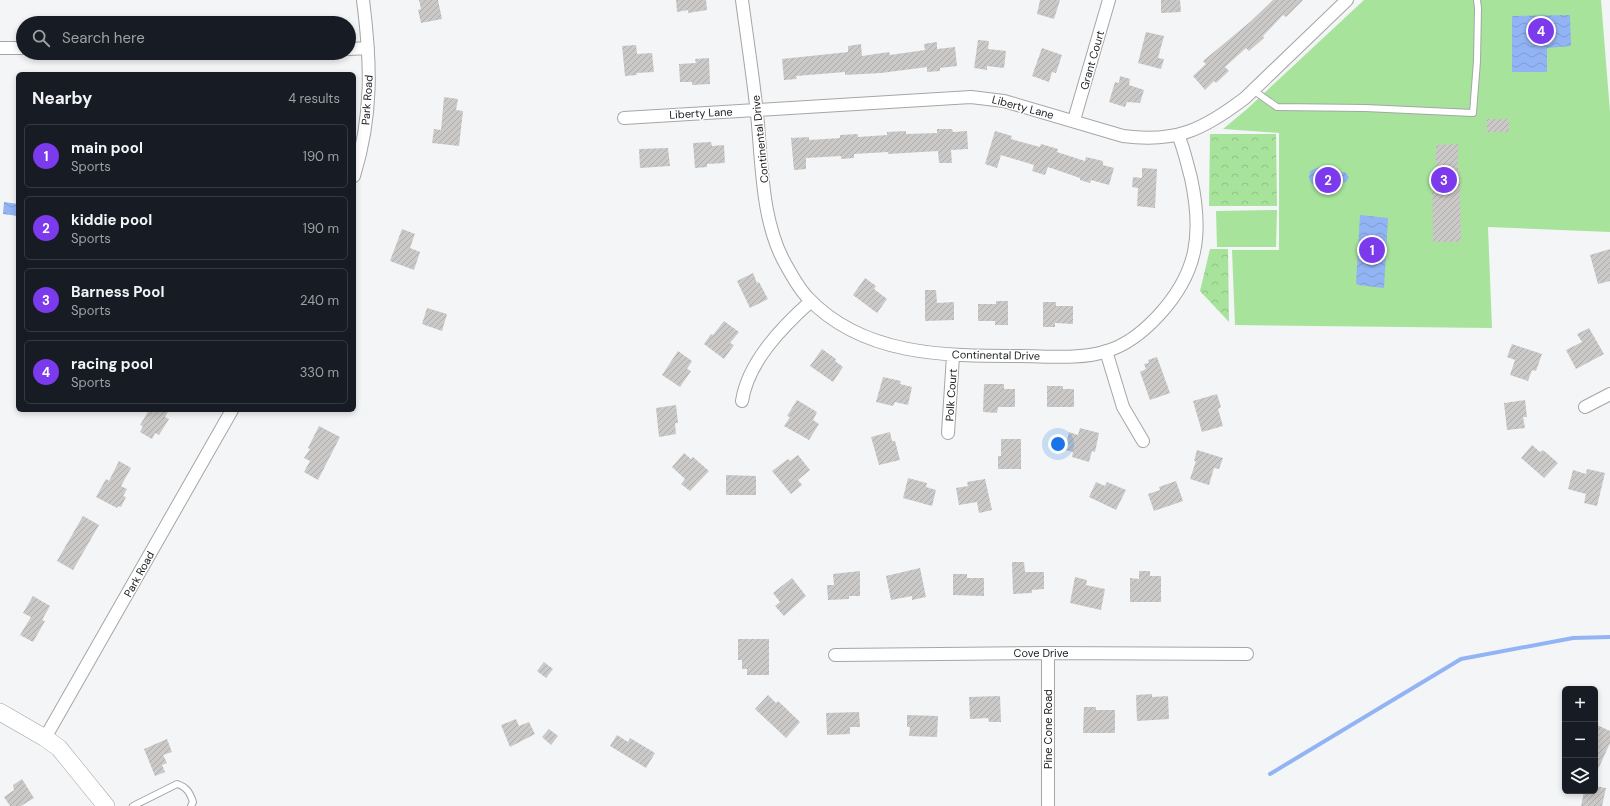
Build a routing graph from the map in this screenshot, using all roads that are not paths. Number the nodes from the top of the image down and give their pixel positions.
1 (363, 0) edge
2 (742, 0) edge
3 (1109, 0) edge
4 (1347, 0) edge
5 (1477, 0) edge
6 (0, 48) edge
7 (16, 48) edge
8 (356, 48) edge
9 (368, 48) junction
10 (1253, 90) junction
11 (757, 110) junction
12 (624, 118) dead end
13 (1074, 120) junction
14 (1178, 135) junction
15 (356, 167) edge
16 (811, 301) junction
17 (1106, 351) junction
18 (953, 356) junction
19 (1610, 394) edge
20 (742, 402) dead end
21 (1585, 407) dead end
22 (231, 412) edge
23 (948, 434) dead end
24 (1143, 441) dead end
25 (1048, 653) junction
26 (1247, 654) dead end
27 (835, 655) dead end
28 (0, 712) edge
29 (45, 738) junction
30 (106, 806) edge
31 (133, 806) edge
32 (191, 806) edge
33 (1048, 806) edge

1 - 9 street, Park Road
2 - 11 street, Continental Drive
3 - 13 street, Grant Court
4 - 10 street, Liberty Lane
5 - 10 lane
6 - 7 street
8 - 9 street
9 - 15 street, Park Road
10 - 14 street, Liberty Lane
11 - 12 street, Liberty Lane
11 - 13 street, Liberty Lane
11 - 16 street, Continental Drive
13 - 14 street, Liberty Lane
14 - 17 street, Continental Drive
16 - 18 street, Continental Drive
16 - 20 street
17 - 18 street, Continental Drive
17 - 24 street
18 - 23 street, Polk Court
19 - 21 street
22 - 29 street, Park Road
25 - 26 street, Cove Drive
25 - 27 street, Cove Drive
25 - 33 street, Pine Cone Road
28 - 29 street
29 - 30 street
31 - 32 lane

